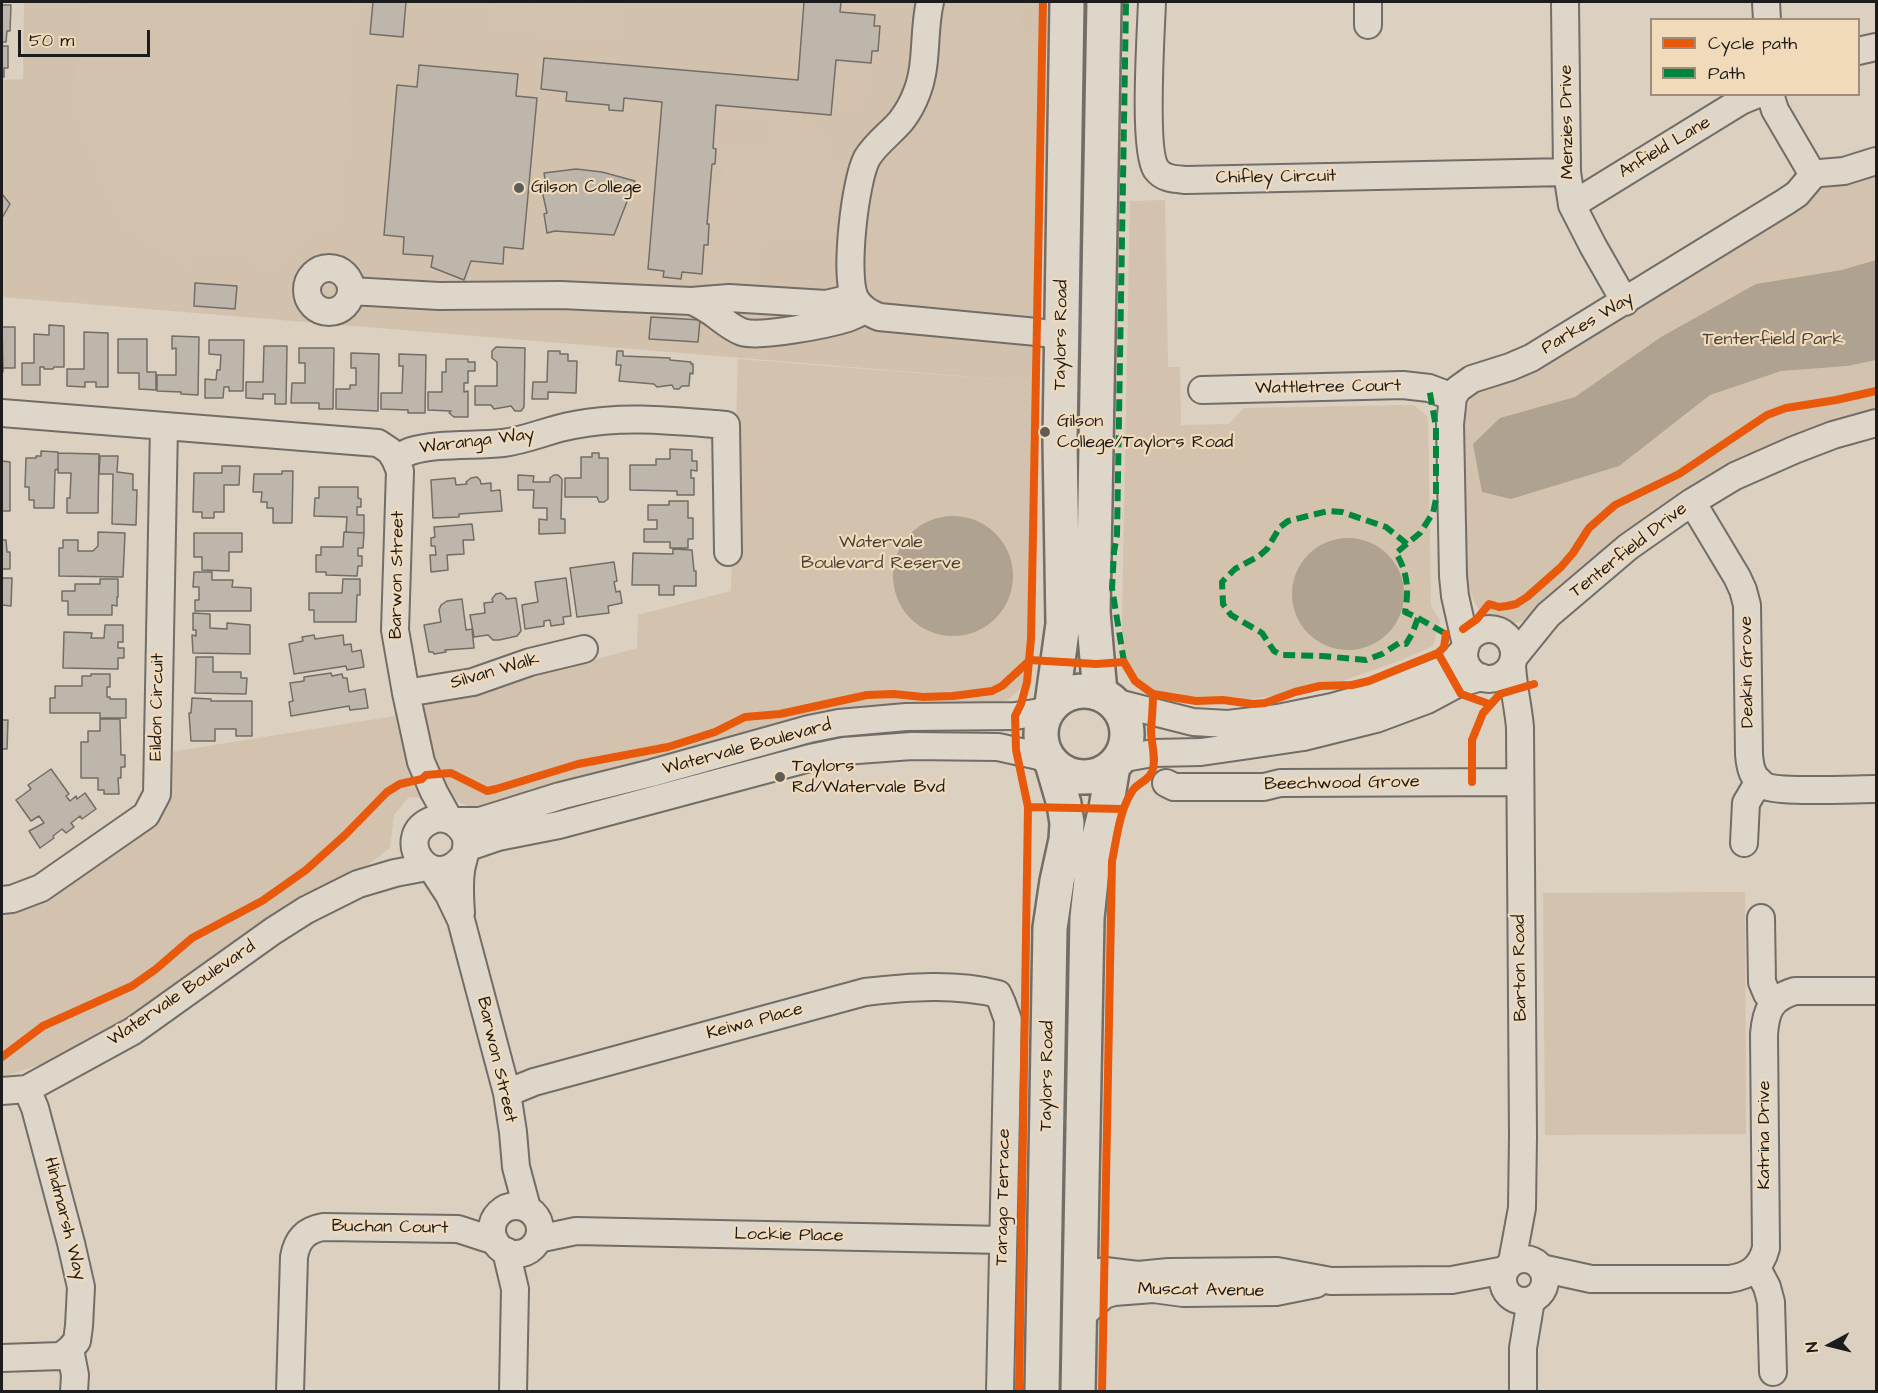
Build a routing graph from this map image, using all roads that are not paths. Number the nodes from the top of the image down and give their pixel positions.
1 (930, 2) edge
2 (1067, 2) edge
3 (1104, 2) edge
4 (1152, 2) edge
5 (1565, 2) edge
6 (1766, 2) edge
7 (1767, 18) edge
8 (1876, 46) edge
9 (1860, 50) edge
10 (1753, 96) edge
11 (1771, 96) edge
12 (1876, 161) edge
13 (1567, 172) junction
14 (1813, 176) junction
15 (1572, 205) junction
16 (1099, 274) junction
17 (351, 291) dead end
18 (691, 301) junction
19 (859, 302) junction
20 (1625, 302) junction
21 (1062, 336) junction
22 (1202, 390) dead end
23 (1453, 397) junction
24 (2, 413) edge
25 (1876, 423) edge
26 (164, 426) junction
27 (395, 459) junction
28 (1692, 502) junction
29 (728, 552) dead end
30 (1453, 576) junction
31 (1548, 615) junction
32 (1497, 631) junction
33 (1466, 647) junction
34 (584, 649) dead end
35 (1513, 661) junction
36 (1483, 678) junction
37 (406, 693) junction
38 (1107, 698) junction
39 (1049, 708) junction
40 (1520, 727) junction
41 (1265, 743) junction
42 (1050, 761) junction
43 (421, 762) junction
44 (1116, 762) junction
45 (1519, 782) junction
46 (1759, 782) junction
47 (1166, 783) dead end
48 (1280, 783) junction
49 (1876, 789) edge
50 (451, 820) junction
51 (420, 829) junction
52 (1744, 843) dead end
53 (465, 852) junction
54 (430, 868) junction
55 (358, 884) junction
56 (2, 900) edge
57 (1761, 918) dead end
58 (461, 920) junction
59 (1876, 991) edge
60 (1774, 1001) junction
61 (1002, 1003) joint
62 (27, 1089) junction
63 (2, 1091) edge
64 (507, 1093) junction
65 (516, 1230) junction
66 (1003, 1240) junction
67 (1756, 1268) junction
68 (1079, 1275) junction
69 (1523, 1280) junction
70 (1331, 1281) junction
71 (1080, 1317) junction
72 (1042, 1346) junction
73 (70, 1349) junction
74 (2, 1358) edge
75 (1773, 1372) dead end
76 (74, 1392) edge
77 (290, 1392) edge
78 (513, 1392) edge
79 (1000, 1392) edge
80 (1042, 1392) edge
81 (1078, 1392) edge
82 (1523, 1392) edge

1 - 19 street
2 - 21 main road, Taylors Road
3 - 16 main road, Taylors Road
4 - 13 street, Chifley Circuit
5 - 13 street, Menzies Drive
6 - 7 street
8 - 9 street
10 - 15 street, Anfield Lane
11 - 14 street
12 - 14 street
13 - 15 street, Menzies Drive
14 - 20 street, Parkes Way
15 - 20 street, Menzies Drive
16 - 21 main road
16 - 38 main road, Taylors Road
17 - 18 street
18 - 19 street
18 - 19 street
19 - 21 street
20 - 23 street, Parkes Way
21 - 39 main road, Taylors Road
22 - 23 street, Wattletree Court
23 - 30 street
24 - 26 street, Waranga Way
25 - 28 street, Tenterfield Drive
26 - 27 street, Waranga Way
26 - 56 street, Eildon Circuit
27 - 29 street, Waranga Way
27 - 37 street, Barwon Street
28 - 31 street, Tenterfield Drive
28 - 46 street, Deakin Grove
30 - 32 street
30 - 33 street
31 - 32 street, Tenterfield Drive
31 - 35 street, Tenterfield Drive
32 - 33 street
32 - 35 street
33 - 36 street
33 - 38 street
34 - 37 street, Silvan Walk
35 - 36 street
35 - 40 street, Barton Road
36 - 40 street
36 - 41 street
37 - 43 street, Barwon Street
38 - 39 main road
38 - 44 main road
39 - 42 main road
39 - 50 street, Watervale Boulevard
40 - 45 street, Barton Road
41 - 44 street
41 - 48 street
42 - 44 main road
42 - 53 street, Watervale Boulevard
42 - 72 main road, Taylors Road
43 - 50 street, Barwon Street
43 - 51 street, Barwon Street
44 - 68 main road, Taylors Road
45 - 48 street, Beechwood Grove
45 - 69 street, Barton Road
46 - 49 street
46 - 52 street
47 - 48 street, Beechwood Grove
50 - 51 street
50 - 53 street
51 - 54 street
51 - 55 street, Watervale Boulevard
53 - 54 street
53 - 58 street, Barwon Street
54 - 55 street, Watervale Boulevard
54 - 58 street, Barwon Street
55 - 62 street, Watervale Boulevard
57 - 60 street
58 - 64 street, Barwon Street
59 - 60 street
60 - 67 street, Katrina Drive
61 - 64 street, Keiwa Place
61 - 66 street, Tarago Terrace
62 - 63 street, Watervale Boulevard
62 - 73 street, Hindmarsh Way
64 - 65 street, Barwon Street
65 - 66 street, Lockie Place
65 - 77 street, Buchan Court
65 - 78 street, Barwon Street
66 - 79 street, Tarago Terrace
67 - 69 street
67 - 75 street
68 - 70 street, Muscat Avenue
68 - 71 main road, Taylors Road
68 - 72 main road
69 - 70 street, Muscat Avenue
69 - 82 street
70 - 71 street, Muscat Avenue
71 - 81 main road, Taylors Road
72 - 80 main road, Taylors Road
73 - 74 street
73 - 76 street, Hindmarsh Way

